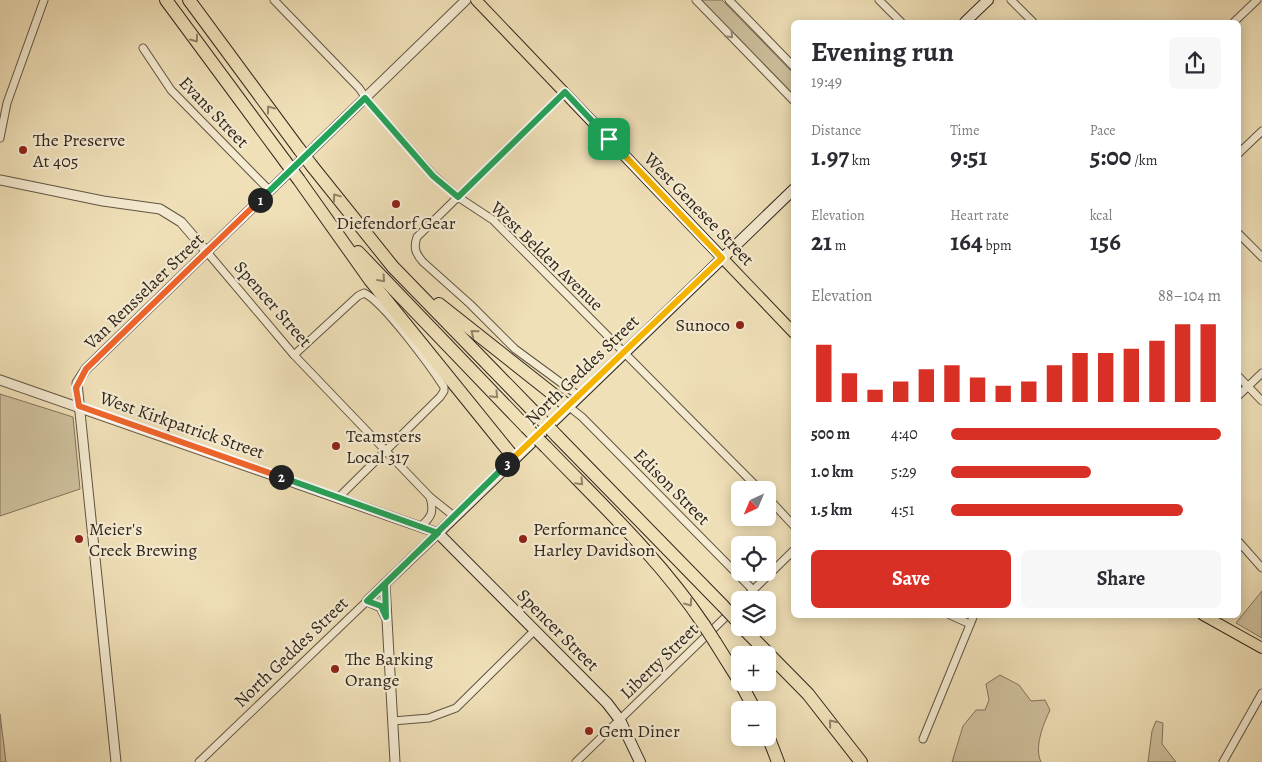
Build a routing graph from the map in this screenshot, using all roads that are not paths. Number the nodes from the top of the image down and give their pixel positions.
1 (44, 0) edge
2 (166, 0) edge
3 (189, 0) edge
4 (274, 0) edge
5 (466, 0) edge
6 (476, 0) edge
7 (696, 0) edge
8 (728, 0) edge
9 (879, 0) edge
10 (988, 0) edge
11 (1012, 0) edge
12 (1257, 0) edge
13 (898, 20) edge
14 (967, 20) edge
15 (1031, 20) edge
16 (1236, 20) edge
17 (143, 48) dead end
18 (791, 64) edge
19 (565, 92) junction
20 (365, 98) junction
21 (791, 98) edge
22 (1262, 131) edge
23 (0, 138) edge
24 (1241, 151) edge
25 (0, 180) edge
26 (270, 191) junction
27 (791, 192) edge
28 (458, 197) junction
29 (326, 216) junction
30 (1241, 236) edge
31 (378, 248) junction
32 (207, 252) junction
33 (1262, 257) edge
34 (722, 258) junction
35 (791, 330) edge
36 (624, 352) junction
37 (294, 355) junction
38 (1262, 373) edge
39 (1241, 379) edge
40 (0, 380) edge
41 (1248, 386) junction
42 (1241, 393) edge
43 (579, 396) junction
44 (1262, 401) edge
45 (79, 406) junction
46 (568, 406) junction
47 (386, 450) junction
48 (514, 458) junction
49 (751, 481) edge
50 (339, 497) junction
51 (430, 497) junction
52 (776, 507) edge
53 (455, 517) junction
54 (791, 523) edge
55 (420, 526) junction
56 (438, 533) junction
57 (1241, 544) edge
58 (791, 553) edge
59 (1262, 568) edge
60 (385, 584) junction
61 (753, 590) joint
62 (367, 601) junction
63 (731, 612) edge
64 (731, 614) edge
65 (386, 617) junction
66 (957, 618) edge
67 (973, 618) edge
68 (1208, 618) edge
69 (970, 624) junction
70 (535, 630) junction
71 (752, 636) edge
72 (1262, 648) edge
73 (731, 667) edge
74 (1262, 693) edge
75 (620, 720) junction
76 (393, 721) junction
77 (922, 739) dead end
78 (772, 746) edge
79 (116, 762) edge
80 (199, 762) edge
81 (395, 762) edge
82 (576, 762) edge
83 (640, 762) edge
84 (778, 762) edge
85 (861, 762) edge
86 (1223, 762) edge

1 - 23 street
2 -> 29 highway, bridge
31 -> 3 highway, bridge
4 - 20 street, West Belden Avenue
5 - 20 street, Van Rensselaer Street
6 - 19 main road, West Genesee Street
7 -> 21 street
8 - 18 street
9 - 13 street
10 - 14 main road
11 - 15 street
12 - 16 street
17 - 26 street, Evans Street
19 - 28 street
19 - 34 main road, West Genesee Street
20 - 26 street, Van Rensselaer Street
20 - 28 street, West Belden Avenue
22 - 24 street
25 - 32 street, Spencer Street
26 - 32 street, Van Rensselaer Street
27 - 34 main road, North Geddes Street
28 - 36 street, West Belden Avenue
28 - 43 street
29 - 48 highway
29 -> 73 highway, bridge
30 - 33 street
46 -> 31 highway
31 - 64 highway, bridge
32 - 37 street, Spencer Street
32 - 45 street, Van Rensselaer Street
34 - 35 main road, West Genesee Street
34 - 36 main road, North Geddes Street
36 - 43 main road, North Geddes Street
36 - 49 street, West Belden Avenue
37 - 47 street, Spencer Street
37 - 47 street
38 - 41 street
39 - 41 street
40 - 45 street, West Kirkpatrick Street
41 - 42 street
41 - 44 street
43 - 46 main road, North Geddes Street
45 - 50 street, West Kirkpatrick Street
45 - 79 street, Van Rensselaer Street
46 - 48 main road, North Geddes Street
46 - 61 street, Edison Street
47 - 50 street
47 - 51 street, Spencer Street
48 - 53 main road, North Geddes Street
50 - 55 street, West Kirkpatrick Street
51 - 53 street, Spencer Street
51 - 55 street
52 - 54 street
53 - 56 main road, North Geddes Street
55 - 56 street, West Kirkpatrick Street
56 - 60 street, North Geddes Street
56 - 70 main road, Spencer Street
57 - 59 street
58 - 61 street
60 - 62 street, North Geddes Street
60 - 65 street
62 - 65 street
62 - 80 street, North Geddes Street
63 - 75 street, Liberty Street
65 - 76 street
66 - 69 street
67 - 69 street
68 - 72 main road
69 - 77 street
70 - 75 main road, Spencer Street
70 - 76 street
85 -> 71 highway
74 - 86 street
75 - 82 street, Liberty Street
75 - 83 main road, Spencer Street
76 - 81 street
78 - 84 highway

